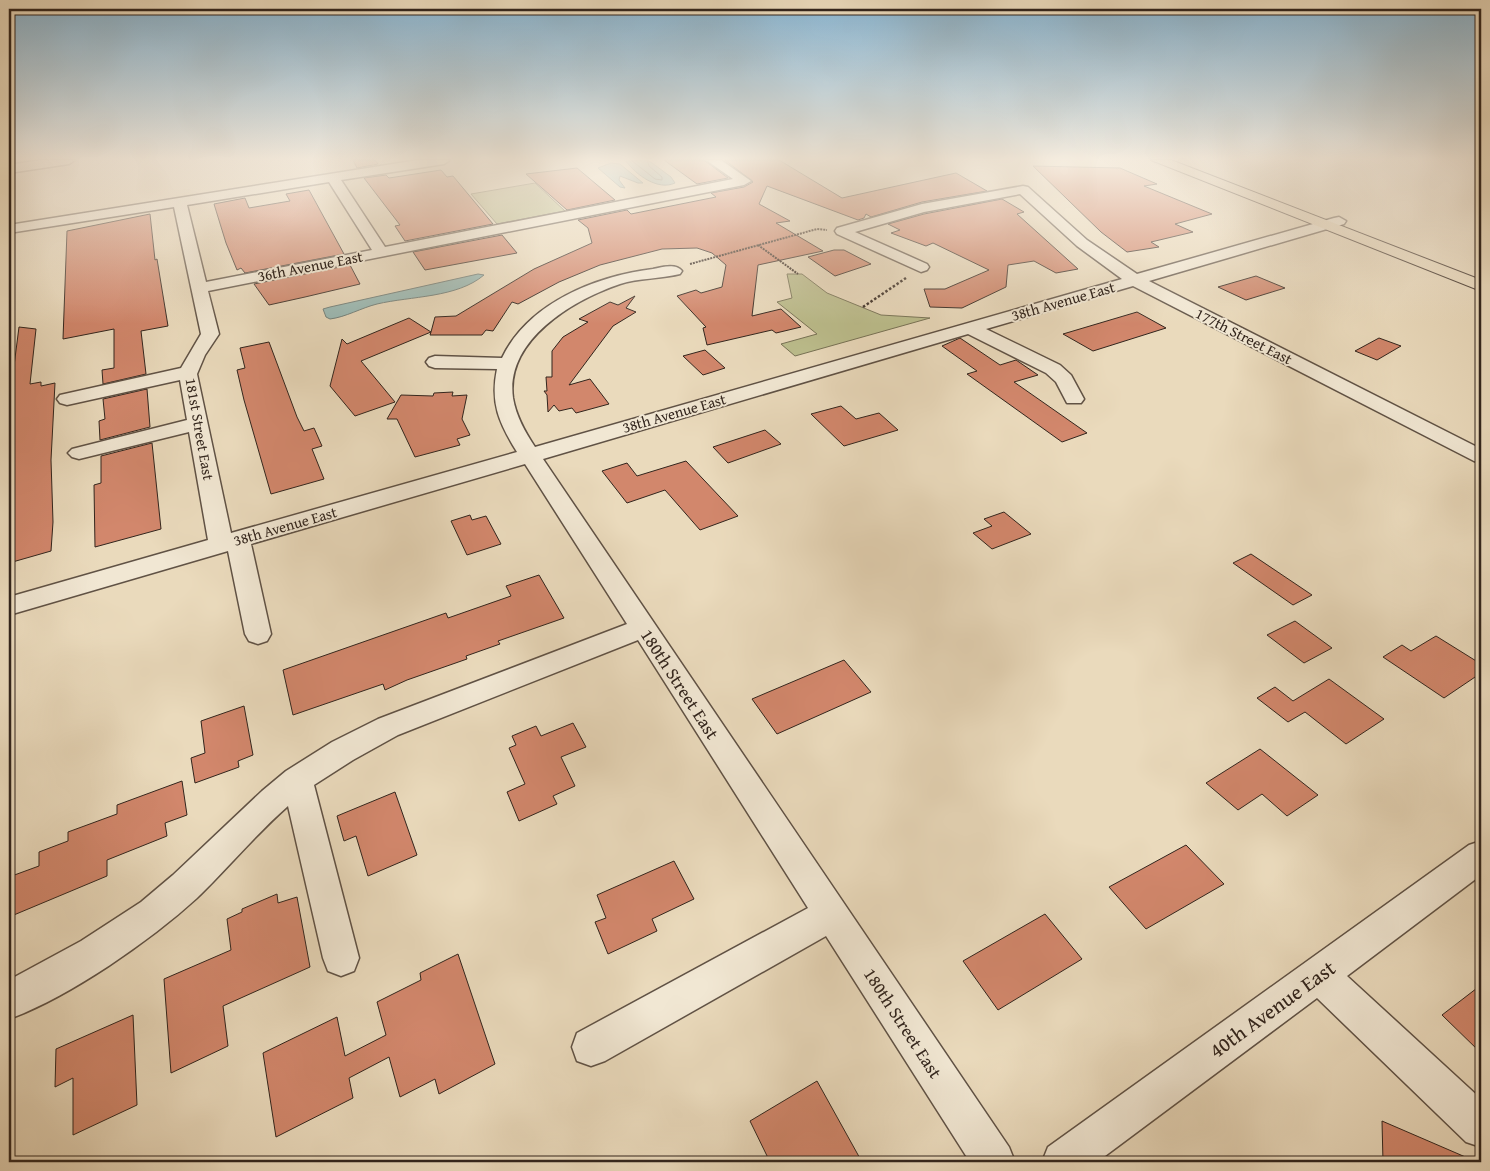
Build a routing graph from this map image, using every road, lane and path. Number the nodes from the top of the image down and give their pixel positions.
1 (100, 215) edge
2 (183, 215) edge
3 (356, 215) edge
4 (569, 215) edge
5 (900, 215) edge
6 (1053, 215) edge
7 (1308, 215) edge
8 (1311, 215) edge
9 (1331, 223) junction
10 (9, 229) edge
11 (842, 231) junction
12 (758, 245) junction
13 (380, 252) junction
14 (921, 267) joint
15 (674, 271) joint
16 (798, 274) dead end
17 (1481, 274) edge
18 (1134, 280) junction
19 (1481, 286) edge
20 (200, 288) junction
21 (863, 307) dead end
22 (970, 328) junction
23 (435, 362) dead end
24 (508, 364) junction
25 (189, 372) junction
26 (67, 399) dead end
27 (1074, 399) dead end
28 (198, 424) junction
29 (78, 453) dead end
30 (530, 455) junction
31 (1481, 457) edge
32 (230, 542) junction
33 (9, 606) edge
34 (643, 628) junction
35 (258, 634) dead end
36 (297, 780) junction
37 (1481, 856) edge
38 (831, 914) junction
39 (341, 958) dead end
40 (1319, 974) junction
41 (9, 1000) edge
42 (591, 1047) dead end
43 (1481, 1127) edge
44 (994, 1162) edge
45 (1063, 1162) edge

1 - 10 street
2 - 20 street, 181st Street East
3 - 13 street
4 - 13 street, 36th Avenue East
5 - 11 street, 177th Street East
6 - 18 street, 177th Street East
7 - 9 main road
8 - 9 main road
9 - 17 main road
9 - 18 street, 38th Avenue East
9 - 19 main road
11 - 12 path
11 - 14 street
12 - 15 path
12 - 16 path
13 - 20 street, 36th Avenue East
14 - 21 path
15 - 24 street, 180th Street East
18 - 22 street, 38th Avenue East
18 - 31 street, 177th Street East
20 - 25 street, 181st Street East
22 - 27 street
22 - 30 street, 38th Avenue East
23 - 24 street
24 - 30 street, 180th Street East
25 - 26 street
25 - 28 street, 181st Street East
28 - 29 street
28 - 32 street, 181st Street East
30 - 32 street, 38th Avenue East
30 - 34 street, 180th Street East
32 - 33 street, 38th Avenue East
32 - 35 street, 181st Street East
34 - 36 street
34 - 38 street, 180th Street East
36 - 39 street
36 - 41 street
37 - 40 street, 40th Avenue East
38 - 42 street
38 - 44 street, 180th Street East
40 - 43 street
40 - 45 street, 40th Avenue East

